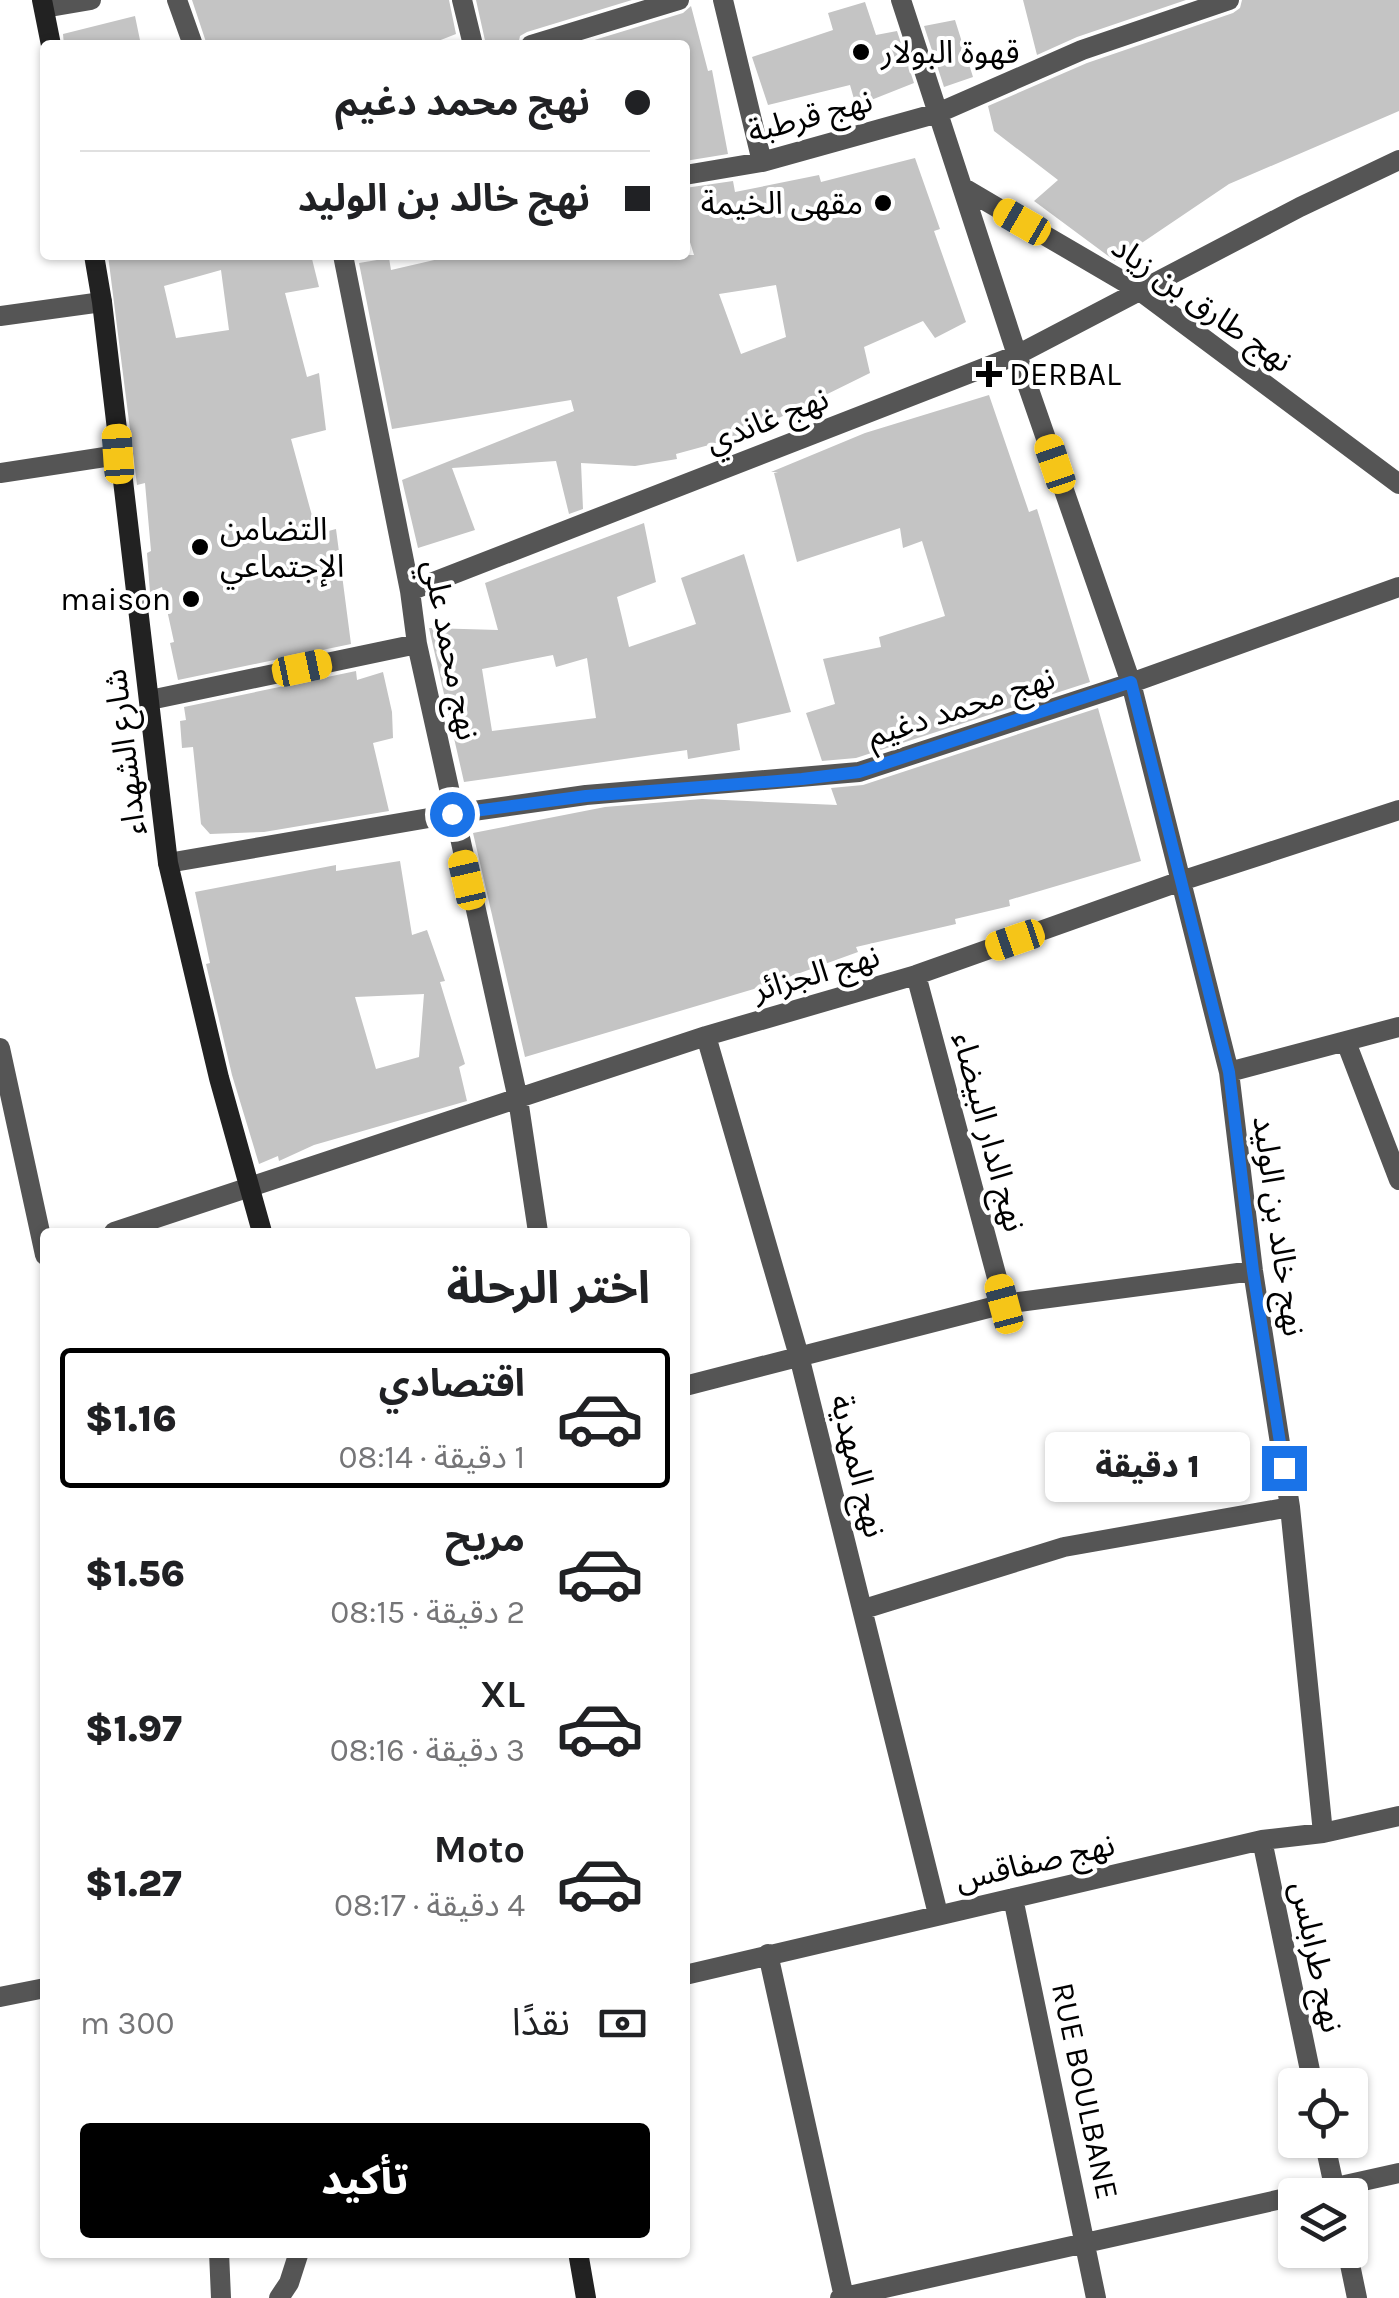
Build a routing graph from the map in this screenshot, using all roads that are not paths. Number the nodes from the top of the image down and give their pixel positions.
1 (91, 0) edge
2 (177, 0) edge
3 (462, 0) edge
4 (679, 0) edge
5 (723, 0) edge
6 (902, 0) edge
7 (1229, 0) edge
8 (43, 4) edge
9 (50, 40) edge
10 (192, 40) edge
11 (472, 40) edge
12 (547, 40) edge
13 (938, 113) junction
14 (1399, 160) edge
15 (762, 162) junction
16 (690, 173) edge
17 (962, 187) junction
18 (95, 260) edge
19 (345, 260) edge
20 (1140, 291) junction
21 (102, 302) junction
22 (0, 316) edge
23 (1017, 355) junction
24 (118, 454) junction
25 (0, 473) edge
26 (1399, 484) edge
27 (1399, 587) edge
28 (410, 591) junction
29 (417, 644) junction
30 (1131, 682) junction
31 (150, 700) junction
32 (1399, 810) edge
33 (452, 814) junction
34 (168, 862) junction
35 (1181, 881) junction
36 (916, 975) junction
37 (1399, 1026) edge
38 (706, 1036) junction
39 (1346, 1042) junction
40 (0, 1048) edge
41 (1229, 1072) junction
42 (518, 1099) junction
43 (1399, 1180) edge
44 (249, 1189) junction
45 (127, 1228) edge
46 (261, 1228) edge
47 (537, 1228) edge
48 (40, 1232) edge
49 (1253, 1271) junction
50 (1004, 1304) junction
51 (799, 1356) junction
52 (690, 1385) edge
53 (1290, 1507) junction
54 (864, 1609) junction
55 (1399, 1816) edge
56 (1323, 1833) junction
57 (1262, 1840) junction
58 (1014, 1898) junction
59 (938, 1914) junction
60 (768, 1954) junction
61 (690, 1974) edge
62 (40, 1989) edge
63 (0, 1997) edge
64 (1309, 2068) edge
65 (1399, 2173) edge
66 (1368, 2182) edge
67 (1278, 2200) edge
68 (1087, 2243) junction
69 (219, 2258) edge
70 (297, 2258) edge
71 (579, 2258) edge
72 (1351, 2268) edge
73 (221, 2298) edge
74 (279, 2298) edge
75 (586, 2298) edge
76 (842, 2298) edge
77 (1096, 2298) edge
78 (1357, 2298) edge

1 - 8 street
2 - 10 street
3 - 11 street
4 - 12 street
5 - 15 street
6 - 13 street, نهج خالد بن الوليد
7 - 13 street, نهج قرطبة
8 - 9 main road
13 - 15 street, نهج قرطبة
13 - 17 street, نهج خالد بن الوليد
14 - 20 street, نهج غاندي
15 - 16 street, نهج قرطبة
17 - 20 street, نهج طارق بن زياد
17 - 23 street, نهج خالد بن الوليد
18 - 21 main road, شارع الشهداء
19 - 28 street, نهج محمد علي
20 - 23 street, نهج غاندي
20 - 26 street, نهج طارق بن زياد
21 - 22 street
21 - 24 main road, شارع الشهداء
23 - 28 street, نهج غاندي
23 - 30 street, نهج خالد بن الوليد
24 - 25 street
24 - 31 main road, شارع الشهداء
27 - 30 street, نهج محمد دغيم
28 - 29 street, نهج محمد علي
29 - 31 street
29 - 33 street, نهج محمد علي
30 - 33 street, نهج محمد دغيم
30 - 35 street, نهج خالد بن الوليد
31 - 34 main road, شارع الشهداء
32 - 35 street, نهج الجزائر
33 - 34 street, نهج محمد دغيم
33 - 42 street, نهج محمد علي
34 - 44 main road, شارع الشهداء
35 - 36 street, نهج الجزائر
35 - 41 street, نهج خالد بن الوليد
36 - 38 street, نهج الجزائر
36 - 50 street, نهج الدار البيضاء
37 - 39 street
38 - 42 street, نهج الجزائر
38 - 51 street, نهج المهدية
39 - 41 street
39 - 43 street
40 - 48 street
41 - 49 street, نهج خالد بن الوليد
42 - 44 street, نهج الجزائر
42 - 47 street, نهج محمد علي
44 - 45 street, نهج الجزائر
44 - 46 main road, شارع الشهداء
49 - 50 street
49 - 53 street, نهج خالد بن الوليد
50 - 51 street
51 - 52 street
51 - 54 street, نهج المهدية
53 - 54 street
53 - 56 street, نهج خالد بن الوليد
54 - 59 street, نهج المهدية
55 - 56 street, نهج صفاقس
56 - 57 street, نهج صفاقس
57 - 58 street, نهج صفاقس
57 - 64 street, نهج طرابلس
58 - 59 street, نهج صفاقس
58 - 68 street, RUE BOULBANE
59 - 60 street, نهج صفاقس
60 - 61 street, نهج صفاقس
60 - 76 street
62 - 63 street
65 - 66 street
67 - 68 street
68 - 76 street
68 - 77 street, RUE BOULBANE
69 - 73 street
70 - 74 street
71 - 75 main road
72 - 78 street

